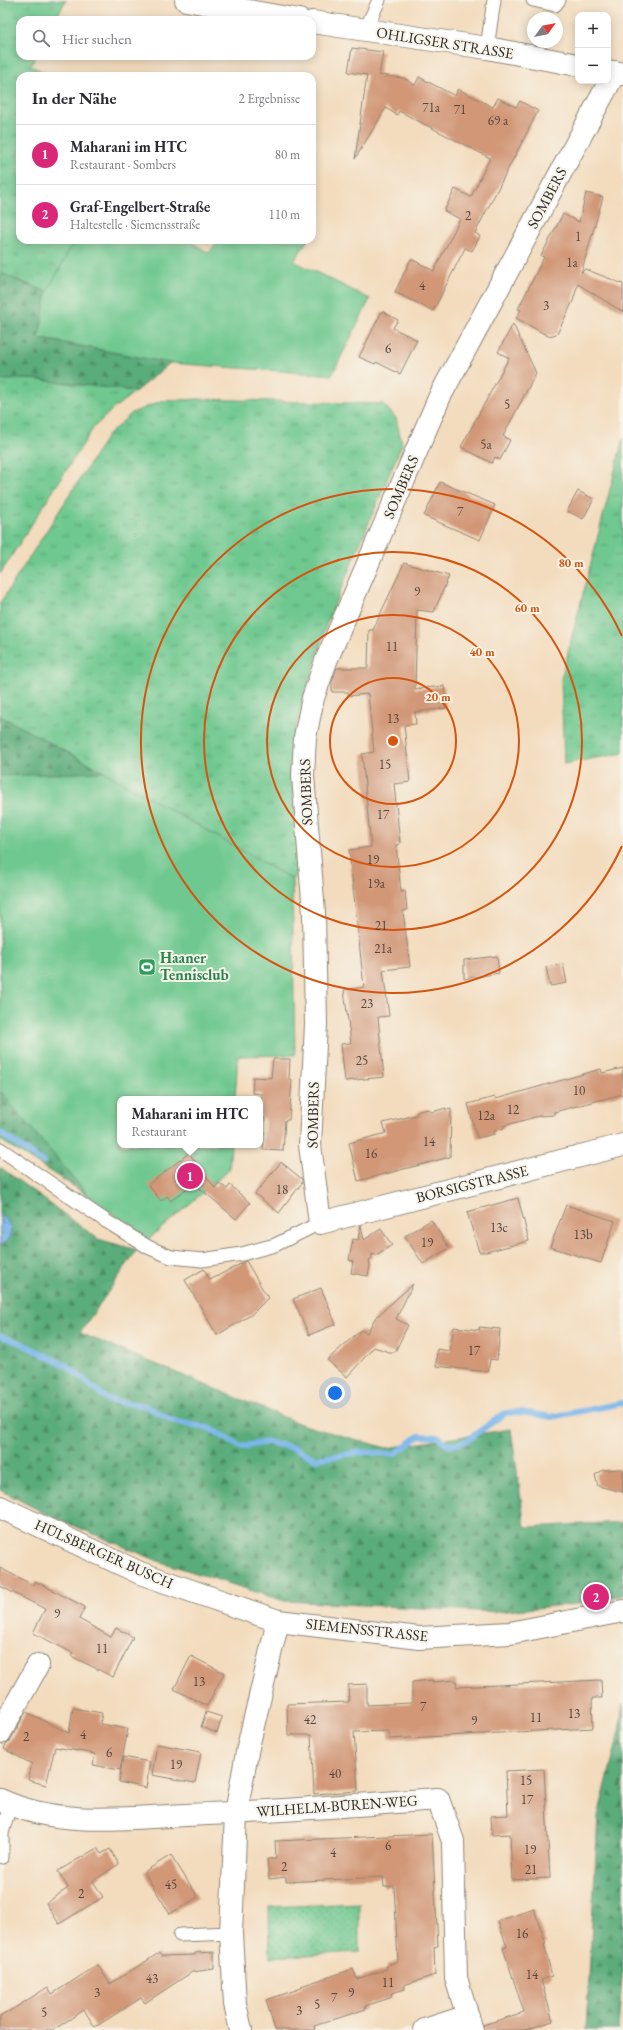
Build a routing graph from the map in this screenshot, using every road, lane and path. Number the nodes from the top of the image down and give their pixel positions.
1 (186, 0) edge
2 (379, 0) edge
3 (494, 0) edge
4 (533, 0) edge
5 (559, 0) edge
6 (214, 3) edge
7 (279, 16) edge
8 (316, 23) edge
9 (365, 31) junction
10 (487, 48) junction
11 (575, 64) edge
12 (615, 72) edge
13 (623, 1145) edge
14 (0, 1149) edge
15 (320, 1223) junction
16 (0, 1507) edge
17 (623, 1611) edge
18 (278, 1621) junction
19 (38, 1665) dead end
20 (0, 1733) edge
21 (5, 1802) edge
22 (236, 1813) junction
23 (2, 1857) dead end
24 (231, 1934) junction
25 (180, 1935) dead end
26 (470, 2023) edge
27 (241, 2030) edge
28 (425, 2030) edge

1 - 6 street
2 - 9 lane
3 - 10 lane
4 - 5 lane
6 - 7 street
8 - 9 street, OHLIGSER STRASSE
9 - 10 street, OHLIGSER STRASSE
10 - 11 street, OHLIGSER STRASSE
12 - 15 street, SOMBERS
13 - 15 street, BORSIGSTRASSE
14 - 15 lane
16 - 18 street, HÜLSBERGER BUSCH
17 - 18 street, SIEMENSSTRASSE
18 - 22 street
19 - 20 street
21 - 22 street, WILHELM-BÜREN-WEG
21 - 23 lane
22 - 24 street
22 - 26 street, WILHELM-BÜREN-WEG
24 - 25 lane
24 - 27 street
26 - 28 street

